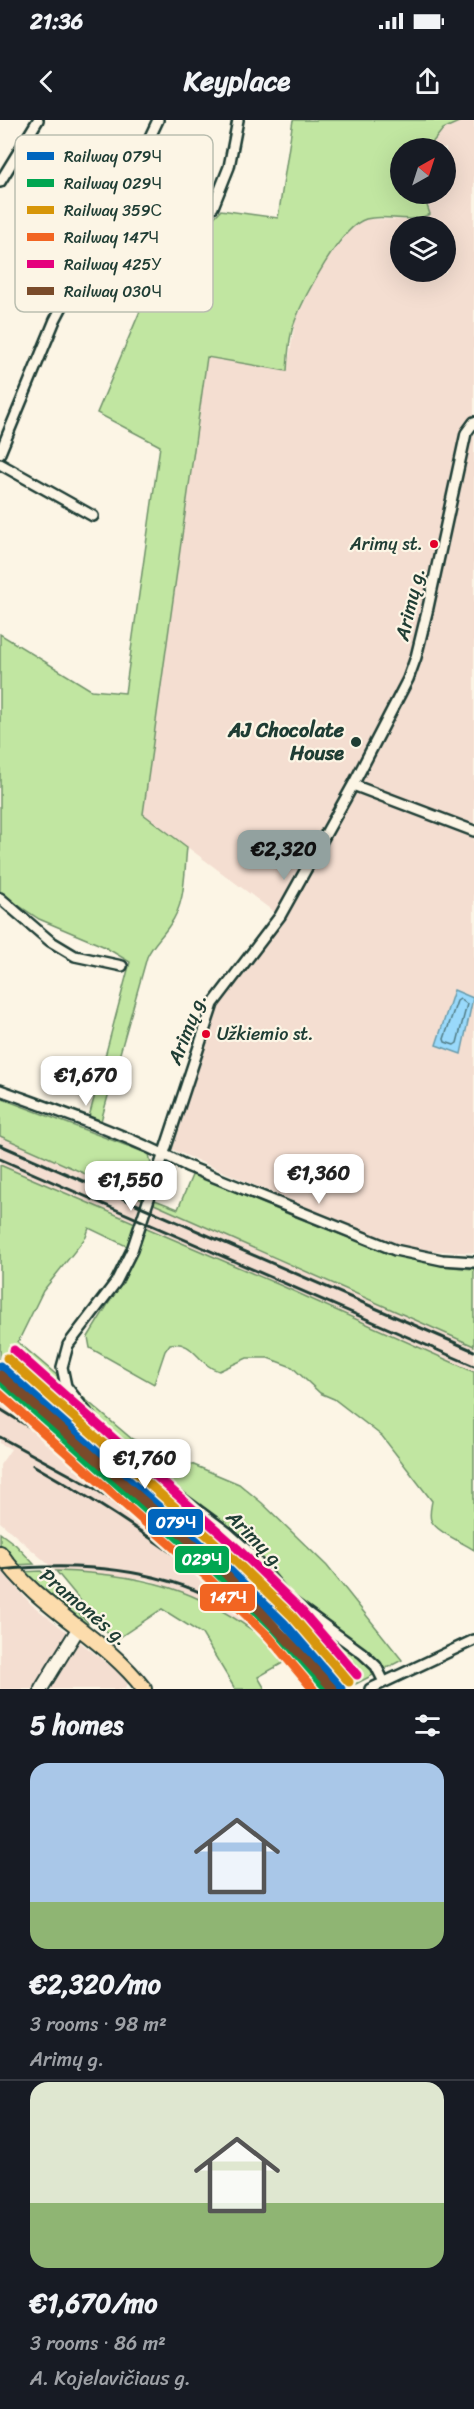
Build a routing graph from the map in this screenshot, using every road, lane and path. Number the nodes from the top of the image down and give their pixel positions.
1 (38, 120) edge
2 (158, 120) edge
3 (238, 120) edge
4 (29, 135) edge
5 (151, 135) edge
6 (15, 158) edge
7 (0, 182) edge
8 (213, 207) dead end
9 (58, 312) edge
10 (474, 422) edge
11 (470, 435) edge
12 (0, 453) edge
13 (0, 464) edge
14 (93, 516) dead end
15 (353, 785) junction
16 (474, 831) edge
17 (0, 898) edge
18 (122, 966) dead end
19 (0, 1090) edge
20 (162, 1153) junction
21 (474, 1262) edge
22 (0, 1553) edge
23 (78, 1629) junction
24 (474, 1640) edge
25 (384, 1682) junction
26 (41, 1689) edge
27 (144, 1689) edge
28 (370, 1689) edge

1 - 4 street
2 - 5 street
3 - 8 street
6 - 7 street
9 - 12 street
10 - 11 street, Arimų g.
11 - 15 street, Arimų g.
13 - 14 street
15 - 16 street
15 - 20 street, Arimų g.
17 - 18 street
19 - 20 street
20 - 21 street
20 - 25 street, Arimų g.
22 - 23 main road, Pramonės g.
23 - 26 main road
23 - 27 main road, Pramonės g.
24 - 25 street
25 - 28 street

